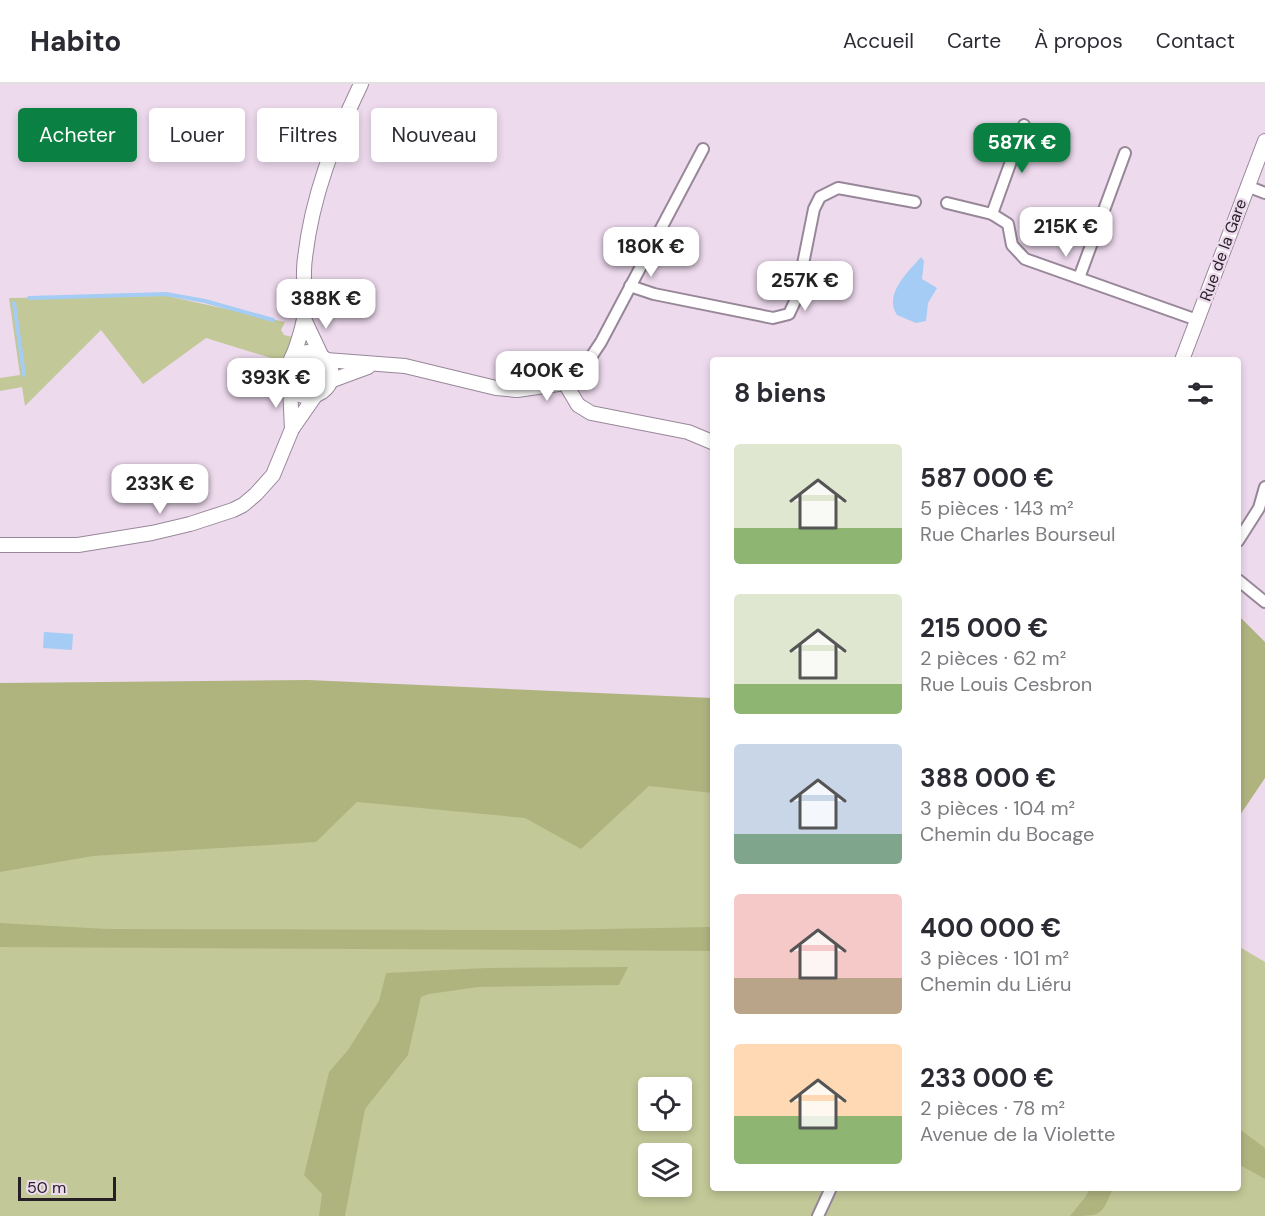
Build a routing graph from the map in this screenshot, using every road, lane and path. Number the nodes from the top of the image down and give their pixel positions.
1 (361, 84) edge
2 (1024, 125) dead end
3 (1265, 141) edge
4 (703, 149) dead end
5 (1125, 153) dead end
6 (1247, 186) junction
7 (1265, 193) edge
8 (915, 202) dead end
9 (947, 203) dead end
10 (993, 214) junction
11 (1079, 278) junction
12 (630, 286) junction
13 (303, 319) junction
14 (1197, 320) junction
15 (293, 357) junction
16 (323, 357) junction
17 (1183, 357) edge
18 (376, 364) junction
19 (330, 381) junction
20 (565, 383) junction
21 (290, 388) junction
22 (315, 396) junction
23 (292, 429) junction
24 (710, 441) edge
25 (1265, 487) edge
26 (1262, 509) edge
27 (1241, 537) edge
28 (0, 545) edge
29 (1241, 582) edge
30 (1265, 602) edge
31 (830, 1191) edge
32 (818, 1216) edge

1 - 13 street
2 - 10 street
3 - 6 street, Rue de la Gare
4 - 12 street
5 - 11 street
6 - 7 street
6 - 14 street, Rue de la Gare
8 - 12 street
9 - 10 street
10 - 11 street
11 - 14 street
12 - 20 street
13 - 15 street
13 - 16 street
14 - 17 street, Rue de la Gare
15 - 16 street
15 - 21 street
16 - 18 street
16 - 19 street
18 - 19 street
18 - 20 street
19 - 22 street
20 - 24 street
21 - 22 street
21 - 23 street
22 - 23 street
23 - 28 street
25 - 26 street
26 - 27 street
29 - 30 street
31 - 32 street

